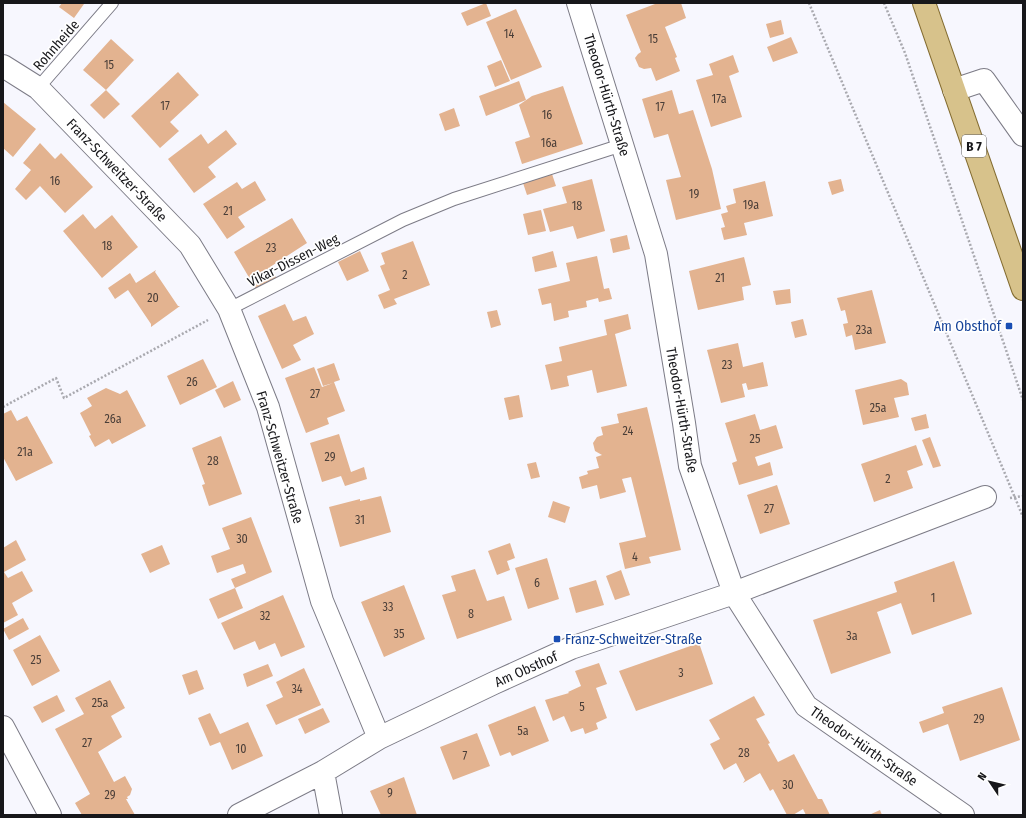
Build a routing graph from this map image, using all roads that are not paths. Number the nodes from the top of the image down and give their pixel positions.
1 (112, 3) edge
2 (578, 3) edge
3 (924, 3) edge
4 (3, 66) edge
5 (38, 88) junction
6 (954, 90) junction
7 (1023, 135) edge
8 (622, 145) junction
9 (1023, 289) edge
10 (229, 309) junction
11 (985, 497) dead end
12 (734, 593) junction
13 (3, 727) edge
14 (379, 738) junction
15 (323, 772) junction
16 (50, 815) edge
17 (239, 815) edge
18 (331, 815) edge
19 (963, 815) edge

1 - 5 lane, Rohnheide
2 - 8 street, Theodor-Hürth-Straße
3 - 6 main road, B 7
4 - 5 street, Franz-Schweitzer-Straße
5 - 10 street, Franz-Schweitzer-Straße
6 - 7 street
6 - 9 main road, B 7
8 - 10 lane, Vikar-Dissen-Weg
8 - 12 street, Theodor-Hürth-Straße
10 - 14 street, Franz-Schweitzer-Straße
11 - 12 street, Am Obsthof
12 - 14 street, Am Obsthof
12 - 19 street, Theodor-Hürth-Straße
13 - 16 street
14 - 15 street, Am Obsthof
15 - 17 street, Am Obsthof
15 - 18 street

